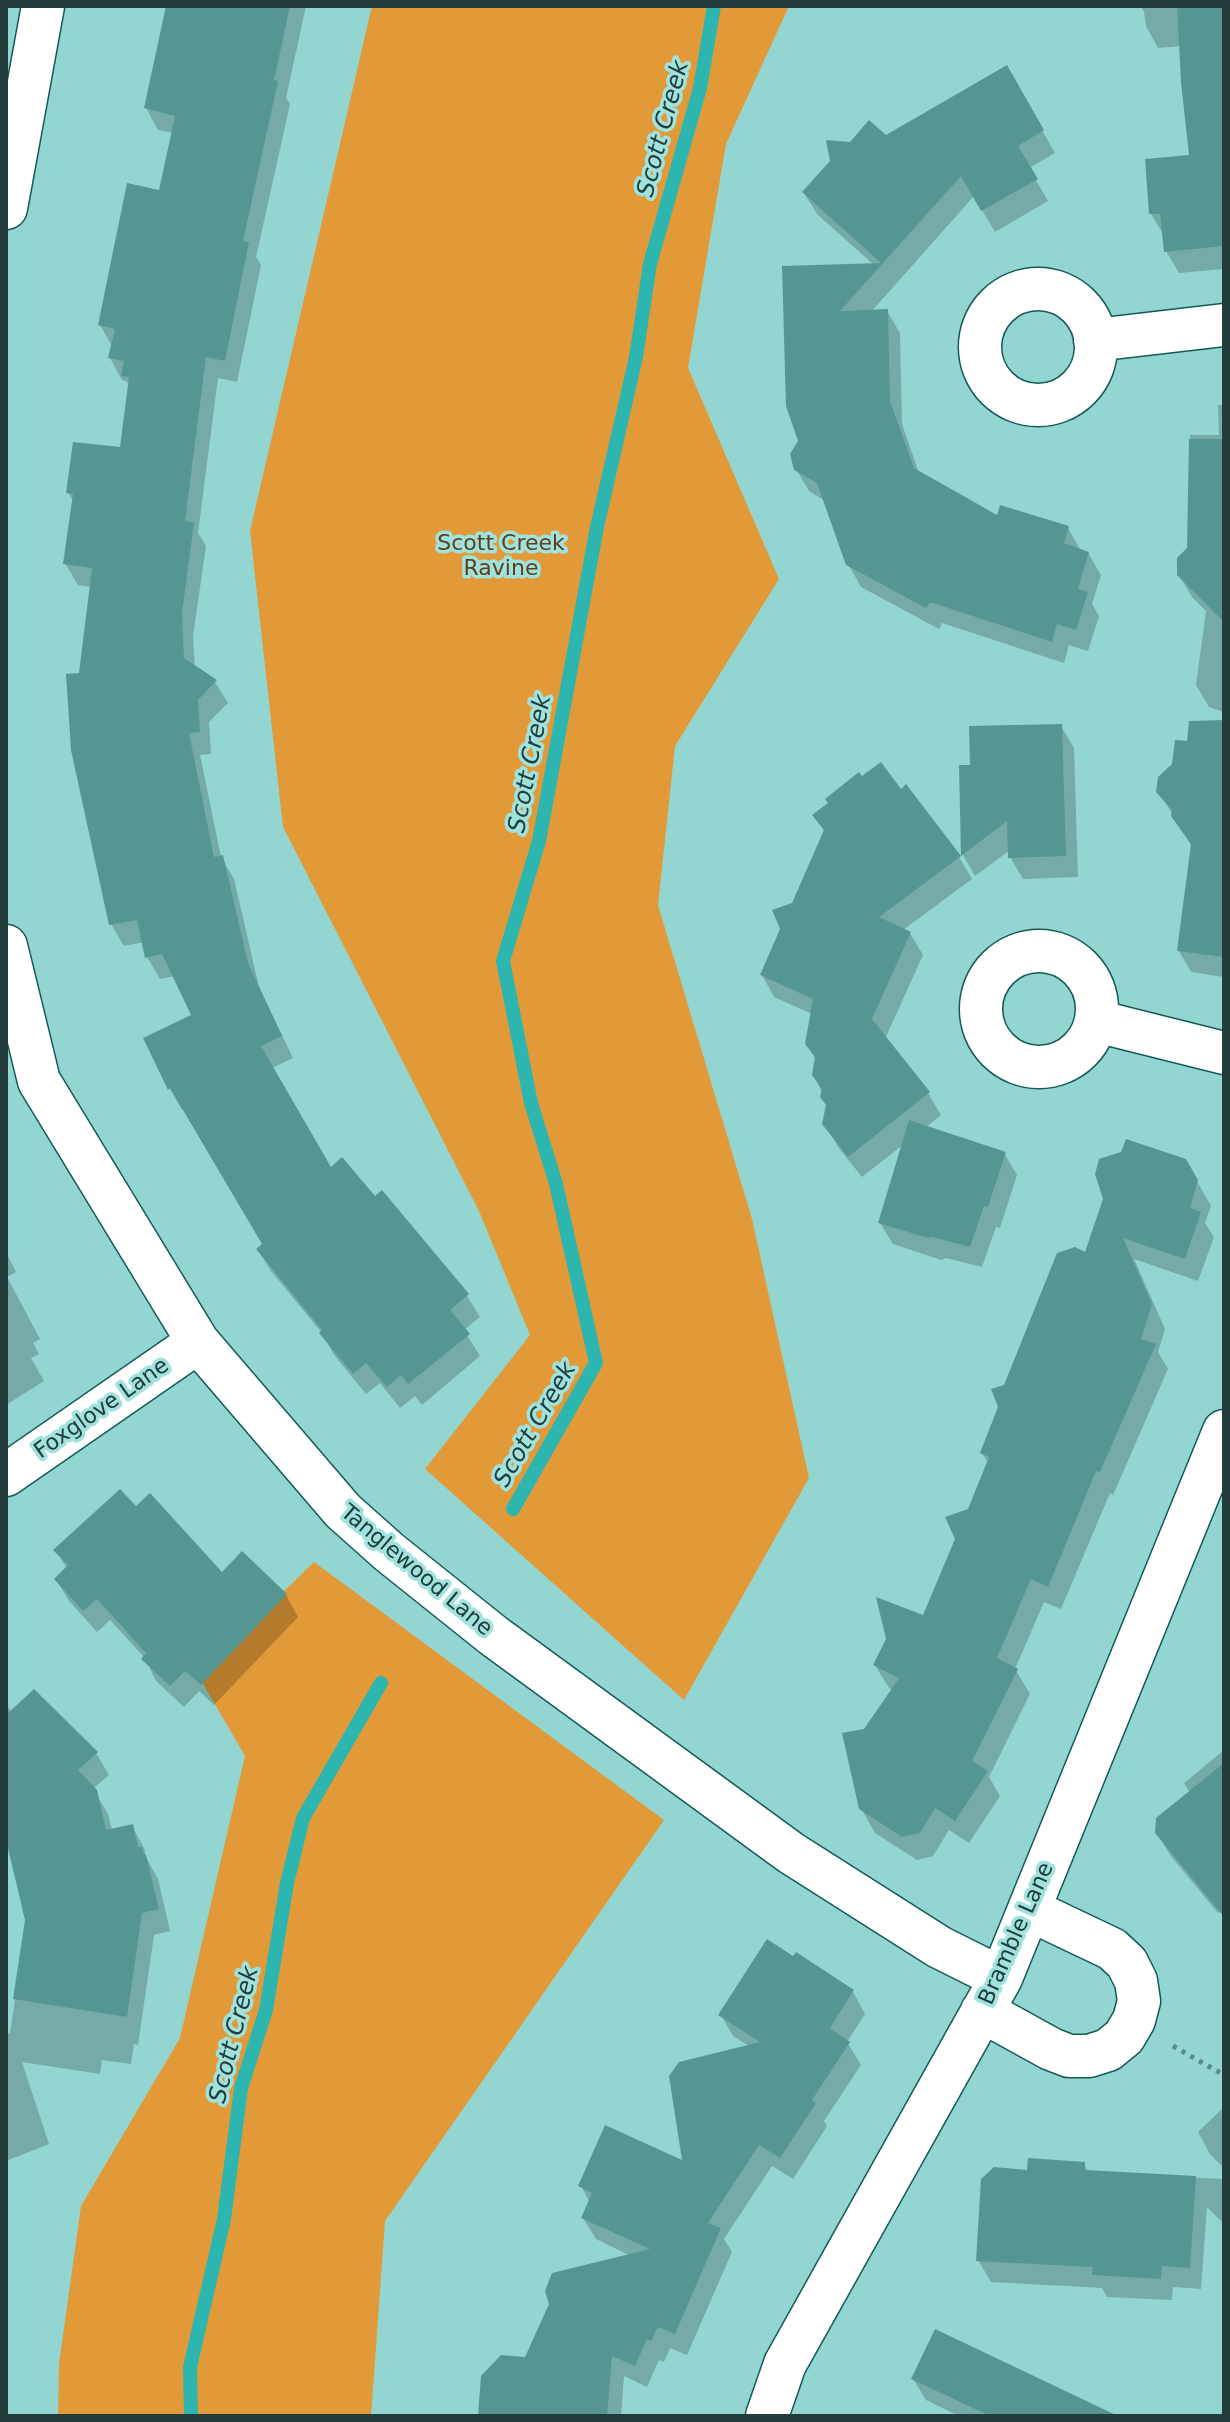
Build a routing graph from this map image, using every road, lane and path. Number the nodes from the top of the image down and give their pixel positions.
1 (36, 7) edge
2 (6, 208) edge
3 (1224, 325) edge
4 (1095, 340) dead end
5 (6, 946) edge
6 (1096, 1021) dead end
7 (1224, 1053) edge
8 (198, 1342) junction
9 (1224, 1431) edge
10 (6, 1475) edge
11 (1030, 1910) junction
12 (992, 1994) junction
13 (1132, 2023) junction
14 (1224, 2075) edge
15 (767, 2416) edge

1 - 2 street
3 - 4 street
5 - 8 street, Tanglewood Lane
6 - 7 street
8 - 10 street, Foxglove Lane
8 - 12 street, Tanglewood Lane
9 - 11 street, Bramble Lane
11 - 12 street, Bramble Lane
11 - 13 street
12 - 13 street
12 - 15 street, Bramble Lane
13 - 14 path

